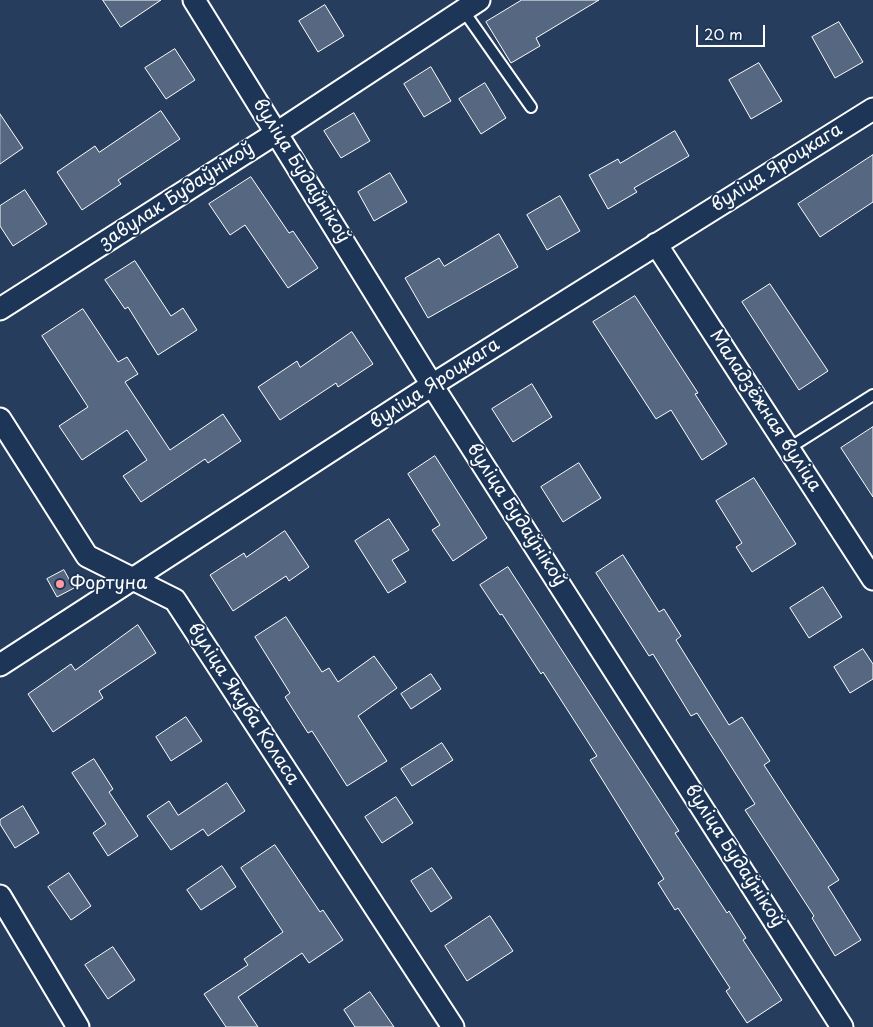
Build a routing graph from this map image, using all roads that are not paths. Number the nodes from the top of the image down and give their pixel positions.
1 (194, 0) edge
2 (471, 5) edge
3 (531, 107) dead end
4 (873, 109) edge
5 (278, 132) junction
6 (656, 244) junction
7 (0, 309) edge
8 (432, 385) junction
9 (873, 395) edge
10 (0, 418) edge
11 (789, 448) junction
12 (873, 579) edge
13 (133, 580) junction
14 (0, 664) edge
15 (0, 896) edge
16 (78, 1027) edge
17 (453, 1027) edge
18 (842, 1027) edge

1 - 5 street, вуліца Будаўнікоў
2 - 3 lane
2 - 5 street, завулак Будаўнікоў
4 - 6 street, вуліца Яроцкага
5 - 7 street, завулак Будаўнікоў
5 - 8 street, вуліца Будаўнікоў
6 - 8 street, вуліца Яроцкага
6 - 11 street, Маладзёжная вуліца
8 - 13 street, вуліца Яроцкага
8 - 18 street, вуліца Будаўнікоў
9 - 11 lane
10 - 13 street, вуліца Якуба Коласа
11 - 12 street, Маладзёжная вуліца
13 - 14 street, вуліца Яроцкага
13 - 17 street, вуліца Якуба Коласа
15 - 16 street

